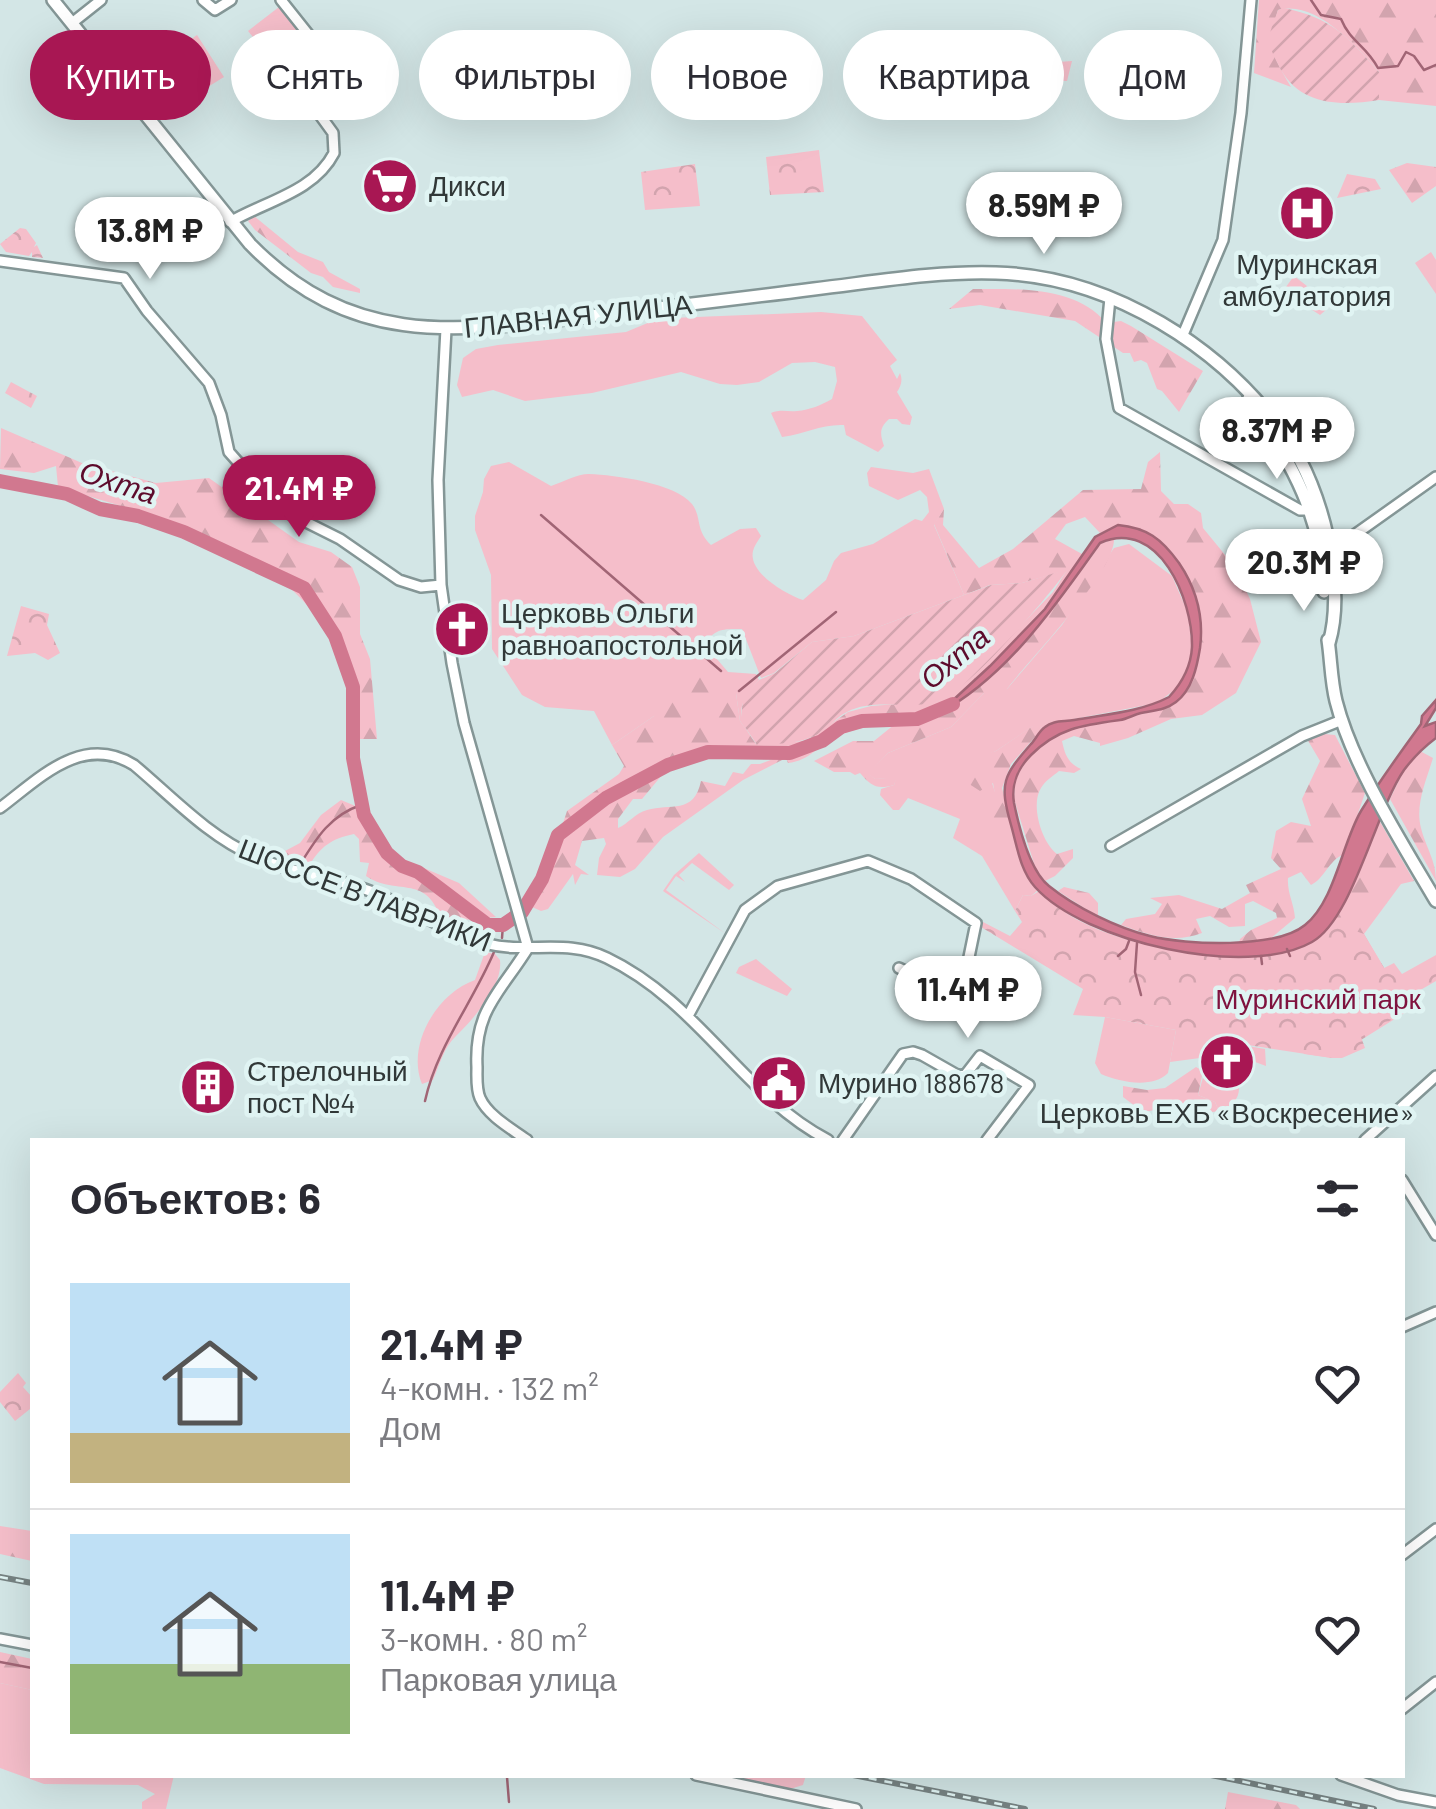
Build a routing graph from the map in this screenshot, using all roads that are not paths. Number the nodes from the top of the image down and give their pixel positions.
1 (53, 0) edge
2 (101, 0) edge
3 (202, 0) edge
4 (231, 0) edge
5 (282, 0) edge
6 (1251, 0) edge
7 (72, 23) junction
8 (230, 222) junction
9 (0, 262) edge
10 (1110, 298) junction
11 (446, 329) junction
12 (1182, 337) junction
13 (1240, 384) junction
14 (1436, 478) edge
15 (1309, 510) junction
16 (1321, 530) junction
17 (1345, 540) junction
18 (1330, 550) junction
19 (1328, 578) junction
20 (442, 586) junction
21 (1342, 720) junction
22 (0, 808) edge
23 (1112, 846) dead end
24 (1436, 901) edge
25 (528, 948) junction
26 (898, 968) dead end
27 (689, 1014) junction
28 (1436, 1076) edge
29 (1378, 1136) edge
30 (524, 1138) edge
31 (825, 1138) edge
32 (844, 1138) edge
33 (989, 1138) edge
34 (1405, 1185) edge
35 (1436, 1234) edge
36 (1436, 1312) edge
37 (1405, 1326) edge
38 (1436, 1530) edge
39 (1405, 1553) edge
40 (0, 1638) edge
41 (30, 1645) edge
42 (1436, 1682) edge
43 (1405, 1708) edge
44 (710, 1778) edge
45 (1350, 1778) edge
46 (1436, 1802) edge
47 (856, 1809) edge

1 - 7 main road, ГЛАВНАЯ УЛИЦА
2 - 7 street
3 - 4 street
5 - 8 street
6 - 12 street
7 - 8 main road, ГЛАВНАЯ УЛИЦА
8 - 11 main road, ГЛАВНАЯ УЛИЦА
9 - 20 street
10 - 11 main road, ГЛАВНАЯ УЛИЦА
10 - 12 main road, ГЛАВНАЯ УЛИЦА
10 - 15 street
11 - 20 street
12 - 13 main road, ГЛАВНАЯ УЛИЦА
13 - 15 main road
13 - 16 main road
14 - 17 street
15 - 16 main road
16 - 17 street
16 - 18 main road
16 - 19 main road
17 - 18 street
17 - 19 street
18 - 19 main road
19 - 21 main road
20 - 25 street
21 - 23 street
21 - 24 main road
22 - 25 street, ШОССЕ В ЛАВРИКИ
25 - 27 street, ШОССЕ В ЛАВРИКИ
25 - 30 street
26 - 27 street
27 - 31 street, ШОССЕ В ЛАВРИКИ
28 - 29 street
32 - 33 street
34 - 35 street
36 - 37 street
38 - 39 street
40 - 41 street
42 - 43 street
44 - 47 street
45 - 46 street

